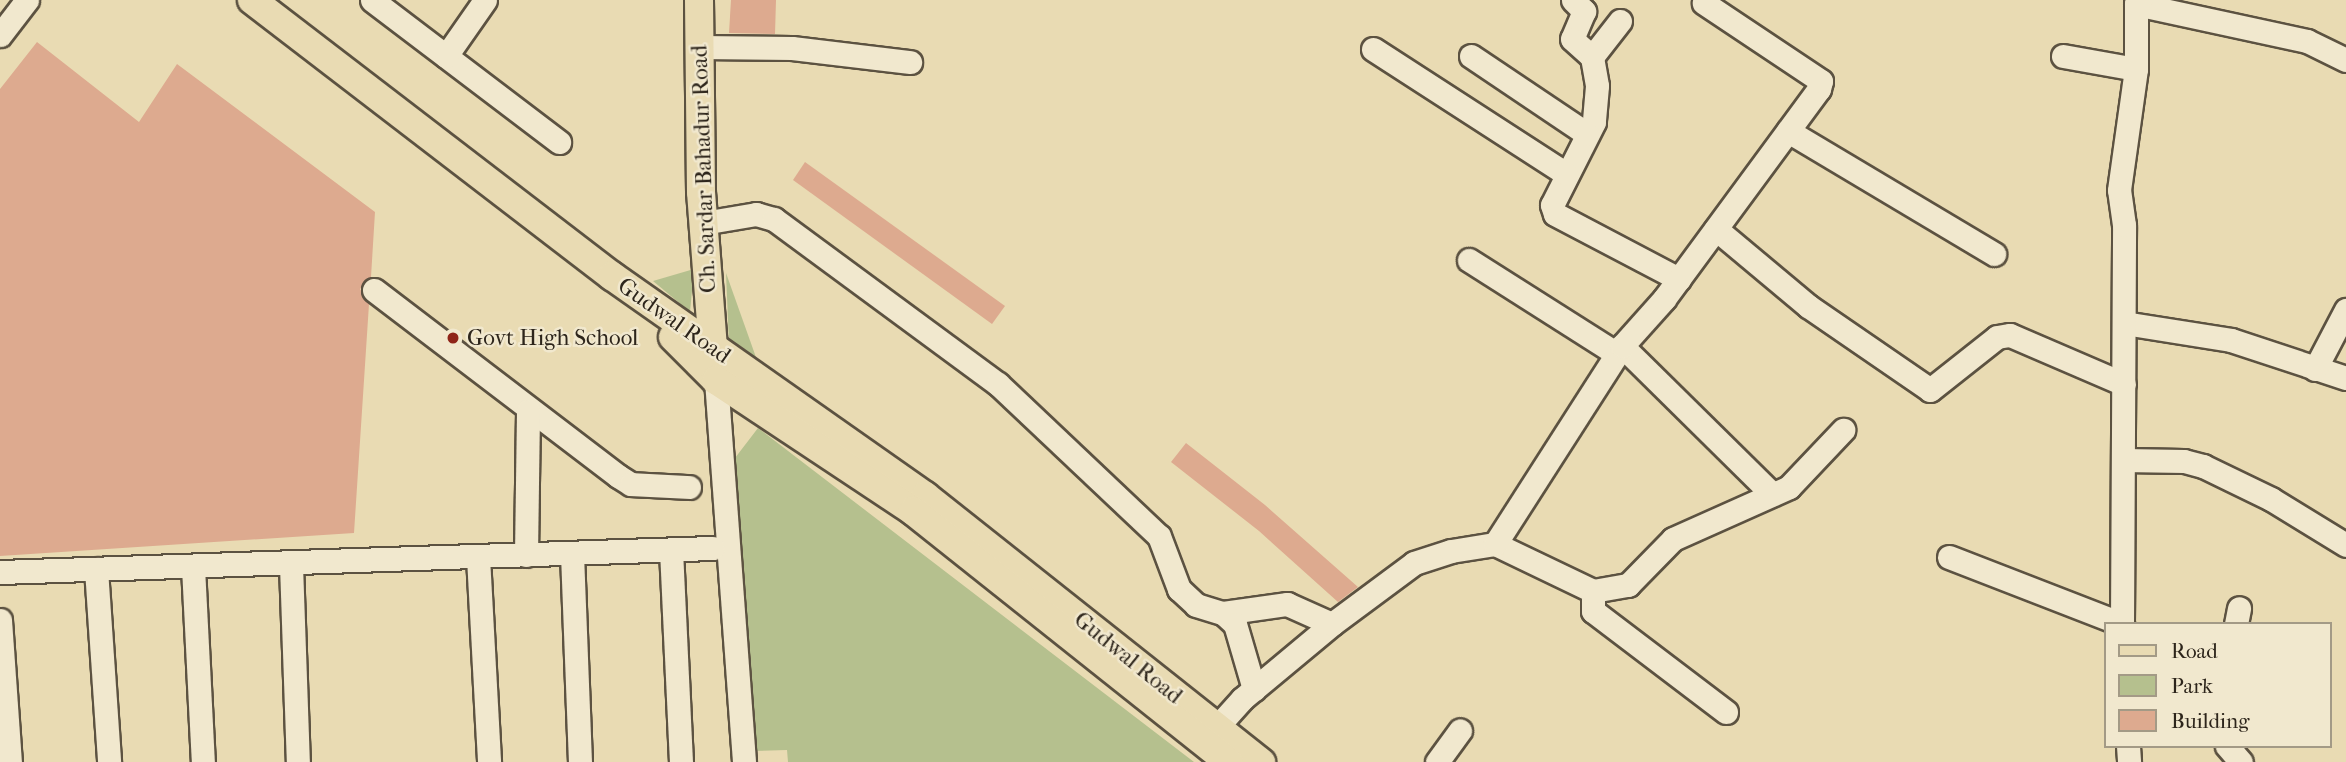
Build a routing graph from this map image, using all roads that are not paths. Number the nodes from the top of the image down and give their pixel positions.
1 (27, 0) edge
2 (252, 0) edge
3 (372, 0) edge
4 (699, 0) edge
5 (1573, 0) edge
6 (2135, 1) edge
7 (1704, 3) dead end
8 (474, 4) edge
9 (1620, 21) dead end
10 (0, 35) edge
11 (700, 47) junction
12 (1373, 49) dead end
13 (446, 56) junction
14 (1471, 56) dead end
15 (2063, 56) dead end
16 (1592, 57) junction
17 (2346, 60) edge
18 (910, 62) dead end
19 (2136, 69) junction
20 (1788, 131) junction
21 (1587, 134) junction
22 (559, 142) dead end
23 (1566, 174) junction
24 (703, 223) junction
25 (1716, 229) junction
26 (1994, 254) dead end
27 (1469, 260) dead end
28 (612, 276) junction
29 (1679, 279) junction
30 (374, 290) dead end
31 (2346, 310) edge
32 (2124, 323) junction
33 (712, 348) junction
34 (1619, 350) junction
35 (2315, 369) junction
36 (2346, 378) edge
37 (716, 380) junction
38 (2124, 384) junction
39 (528, 411) junction
40 (1843, 430) dead end
41 (2123, 460) junction
42 (689, 486) dead end
43 (1772, 494) junction
44 (1495, 544) junction
45 (2346, 545) edge
46 (713, 548) dead end
47 (671, 550) junction
48 (572, 554) junction
49 (526, 555) junction
50 (478, 557) junction
51 (1949, 557) dead end
52 (292, 565) junction
53 (193, 567) junction
54 (96, 569) junction
55 (0, 572) edge
56 (1594, 591) junction
57 (1223, 613) junction
58 (0, 620) edge
59 (2117, 622) edge
60 (2122, 622) edge
61 (1332, 624) junction
62 (1254, 690) junction
63 (1726, 712) dead end
64 (1216, 728) junction
65 (1460, 730) dead end
66 (2229, 748) edge
67 (1243, 759) edge
68 (10, 762) edge
69 (108, 762) edge
70 (203, 762) edge
71 (298, 762) edge
72 (489, 762) edge
73 (580, 762) edge
74 (681, 762) edge
75 (744, 762) edge
76 (1437, 762) edge
77 (2241, 762) edge

1 - 10 street
2 - 28 main road
3 - 13 street
4 - 11 main road, Ch. Sardar Bahadur Road
5 - 16 street
6 - 17 street
6 - 19 street
7 - 20 street
8 - 13 street
9 - 16 street
11 - 18 street
11 - 24 main road, Ch. Sardar Bahadur Road
12 - 23 street
13 - 22 street
14 - 21 street
15 - 19 street
16 - 21 street
19 - 32 street
20 - 25 street
20 - 26 street
21 - 23 street
23 - 29 street
24 - 33 main road, Ch. Sardar Bahadur Road
24 - 57 street
25 - 29 street
25 - 38 street
27 - 34 street
28 - 33 main road, Gudwal Road
28 - 37 main road, Gudwal Road
29 - 34 street
30 - 39 street
31 - 35 street
32 - 35 street
32 - 38 street
33 - 37 main road, Ch. Sardar Bahadur Road
33 - 64 main road, Gudwal Road
34 - 43 street
34 - 44 street
35 - 36 street
37 - 67 main road, Gudwal Road
37 - 75 street
38 - 41 street
39 - 42 street
39 - 49 street
40 - 43 street
41 - 45 street
41 - 60 street
43 - 56 street
44 - 56 street
44 - 61 street
46 - 47 street
47 - 48 street
47 - 74 street
48 - 49 street
48 - 73 street
49 - 50 street
50 - 52 street
50 - 72 street
51 - 59 street
52 - 53 street
52 - 71 street
53 - 54 street
53 - 70 street
54 - 55 street
54 - 69 street
56 - 63 street
57 - 61 street
57 - 62 street
58 - 68 street
61 - 62 street
62 - 64 street
64 - 67 main road, Gudwal Road
65 - 76 street
66 - 77 street

